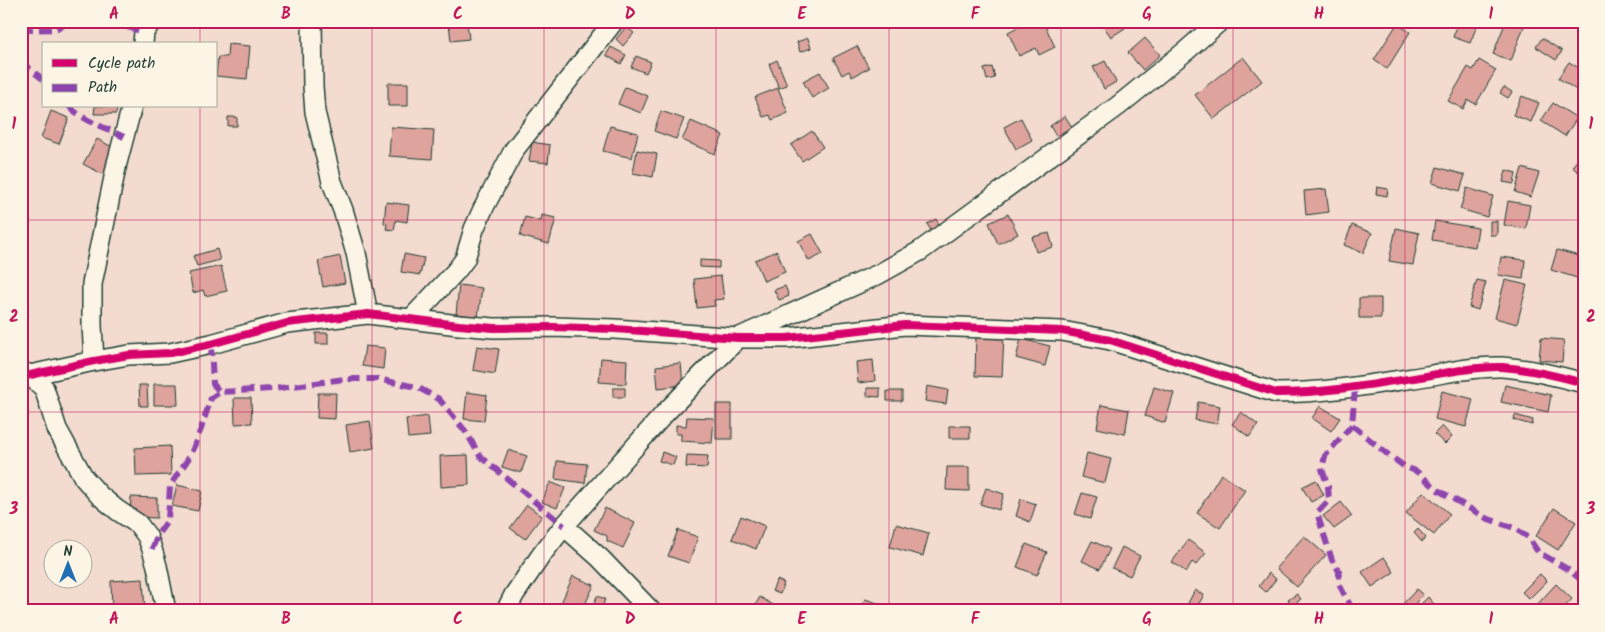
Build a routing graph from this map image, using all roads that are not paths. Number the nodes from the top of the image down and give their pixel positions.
1 (152, 21) edge
2 (312, 21) edge
3 (614, 21) edge
4 (1220, 21) edge
5 (143, 42) edge
6 (131, 108) edge
7 (368, 314) junction
8 (411, 319) junction
9 (738, 338) junction
10 (94, 361) junction
11 (24, 374) edge
12 (1584, 383) edge
13 (564, 526) junction
14 (166, 611) edge
15 (506, 611) edge
16 (651, 611) edge

1 - 5 street
2 - 7 street
3 - 8 street
4 - 9 street
6 - 10 street
7 - 8 street
7 - 10 street
8 - 9 street
9 - 12 street
9 - 13 street
10 - 11 street
11 - 14 street
13 - 15 street
13 - 16 street

